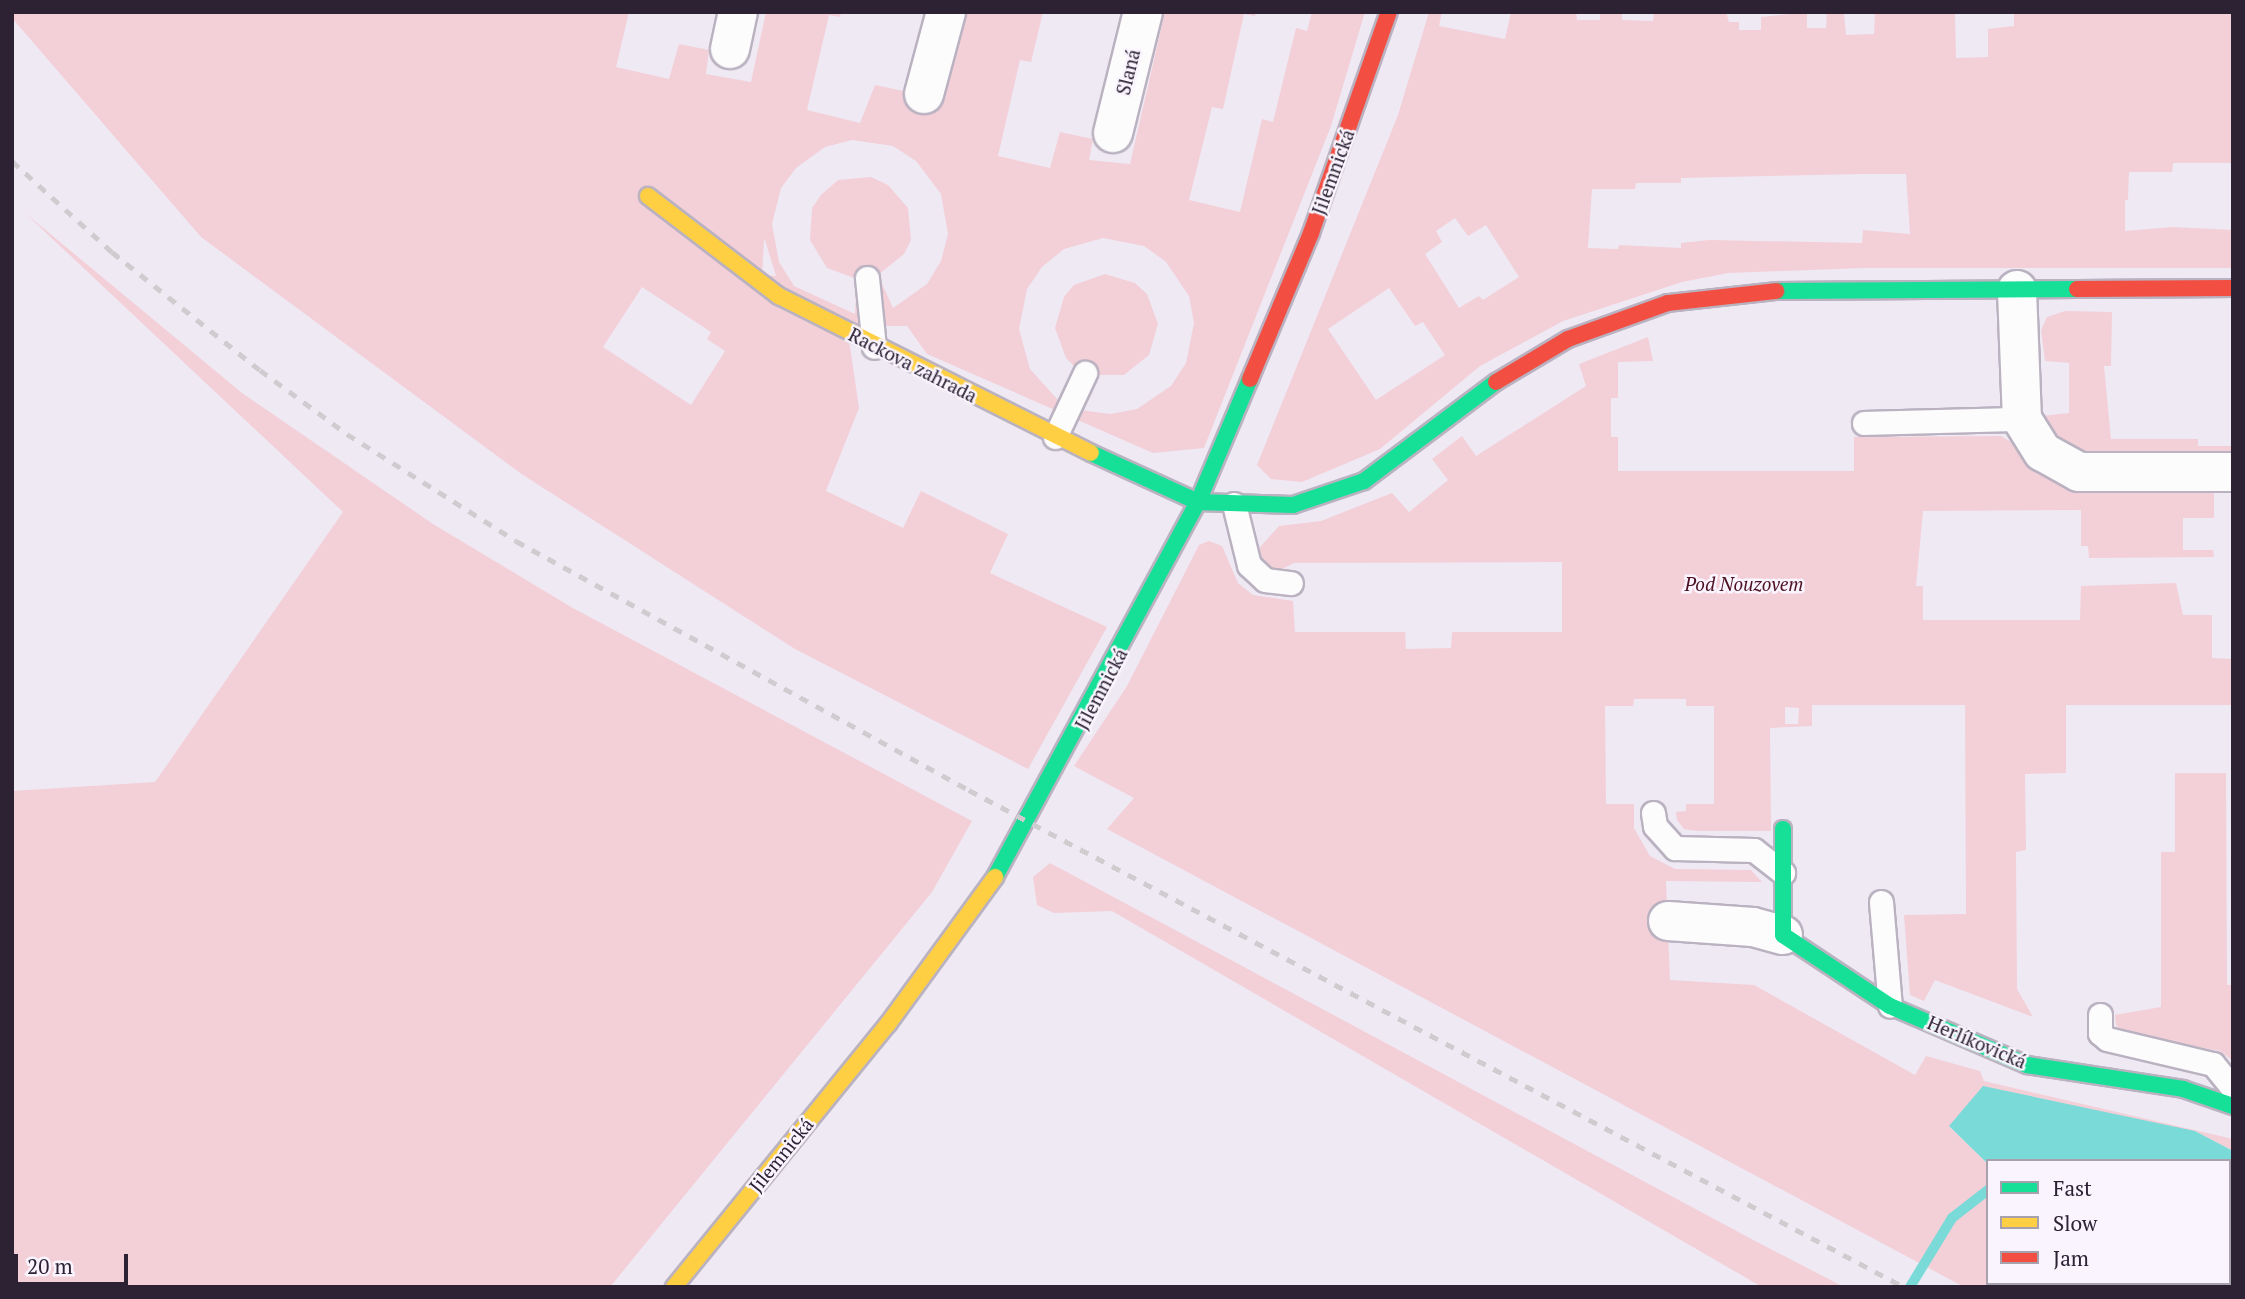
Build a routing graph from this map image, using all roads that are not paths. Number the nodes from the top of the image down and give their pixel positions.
1 (738, 12) edge
2 (946, 12) edge
3 (1143, 12) edge
4 (1389, 12) edge
5 (730, 49) dead end
6 (924, 94) dead end
7 (1113, 132) dead end
8 (648, 196) dead end
9 (867, 278) dead end
10 (2233, 288) edge
11 (2017, 290) junction
12 (874, 347) junction
13 (1085, 373) dead end
14 (2022, 419) junction
15 (1864, 423) dead end
16 (1055, 437) junction
17 (2233, 472) edge
18 (1198, 502) junction
19 (1234, 504) junction
20 (1292, 583) dead end
21 (1653, 813) dead end
22 (1783, 829) dead end
23 (1783, 873) junction
24 (1881, 902) dead end
25 (1668, 921) dead end
26 (1783, 935) junction
27 (1890, 1006) junction
28 (2099, 1016) dead end
29 (2233, 1089) edge
30 (2233, 1106) edge
31 (674, 1287) edge

1 - 5 street
2 - 6 street
3 - 7 street, Slaná
4 - 18 street, Jilemnická
8 - 12 street, Rackova zahrada
9 - 12 lane
10 - 11 street
11 - 14 street
11 - 19 street
12 - 16 street, Rackova zahrada
13 - 16 lane
14 - 15 lane
14 - 17 street
16 - 18 street, Rackova zahrada
18 - 19 street
18 - 31 street, Jilemnická
19 - 20 lane
21 - 23 lane
22 - 23 street
23 - 26 street
24 - 27 lane
25 - 26 street, Herlíkovická
26 - 27 street, Herlíkovická
27 - 30 street, Herlíkovická
28 - 29 lane

